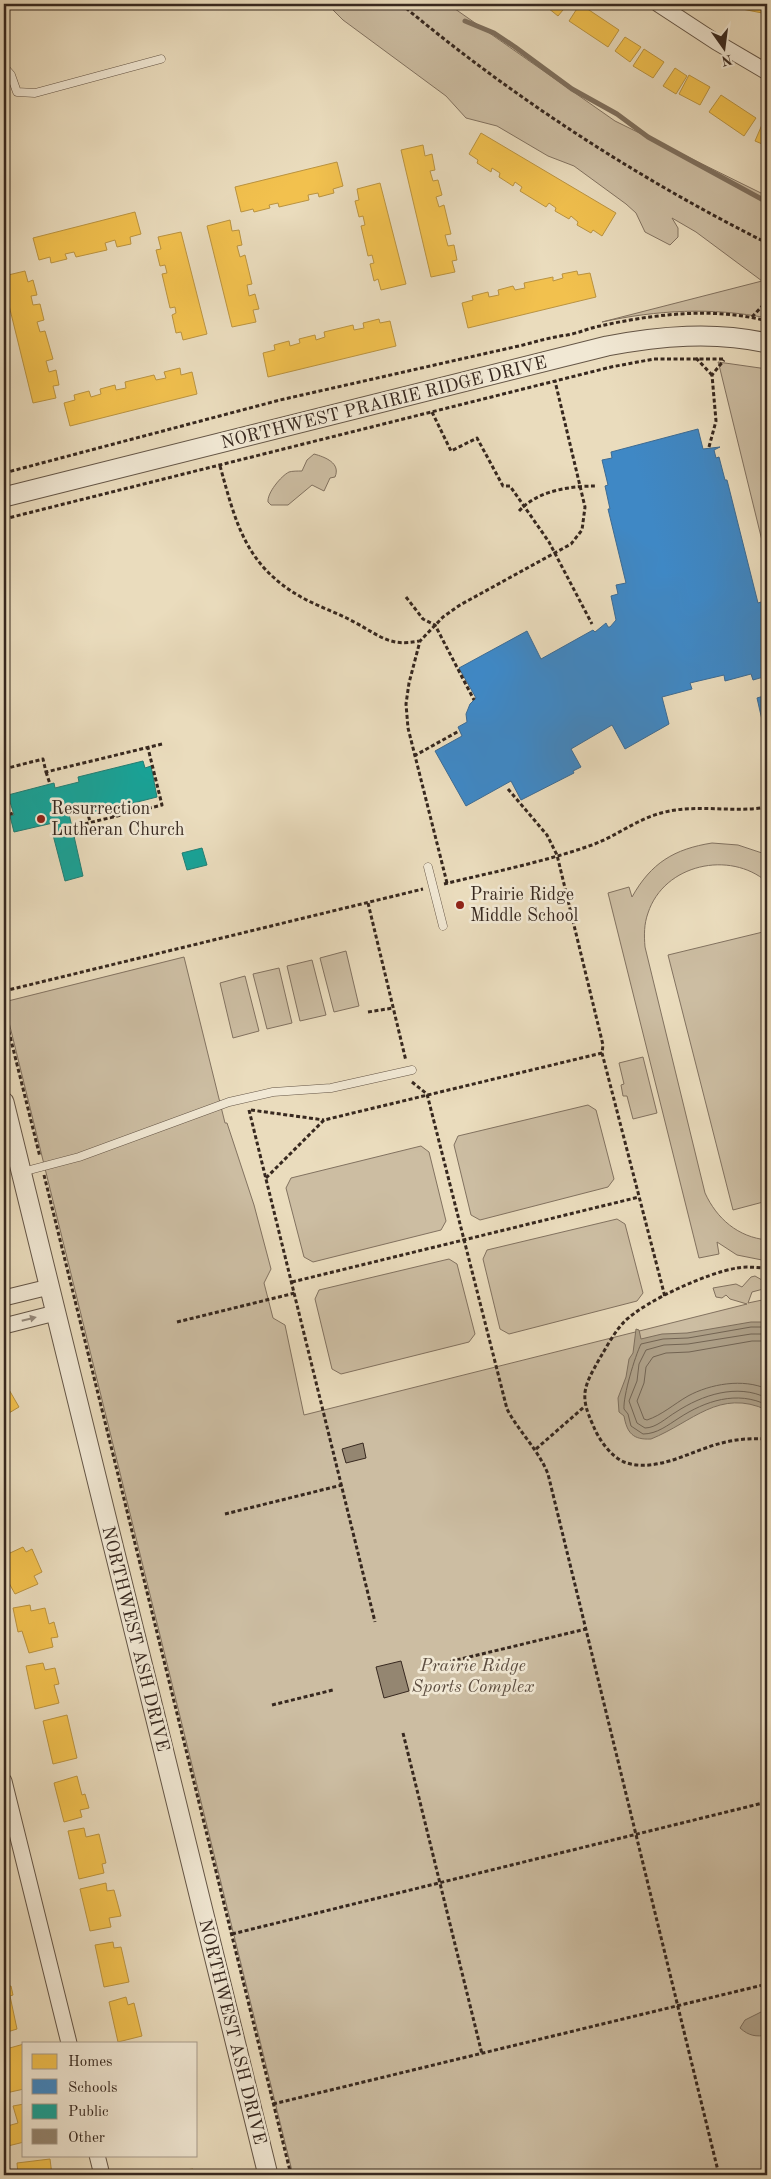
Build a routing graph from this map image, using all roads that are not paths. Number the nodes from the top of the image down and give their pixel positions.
1 (658, 4) edge
2 (674, 8) edge
3 (161, 59) dead end
4 (4, 67) edge
5 (767, 72) edge
6 (767, 343) edge
7 (4, 498) edge
8 (428, 868) dead end
9 (443, 926) dead end
10 (410, 1070) road end
11 (4, 1102) edge
12 (20, 1173) junction
13 (49, 1287) junction
14 (4, 1298) edge
15 (55, 1313) junction
16 (4, 1326) edge
17 (4, 1781) edge
18 (69, 2042) edge
19 (97, 2156) edge
20 (102, 2175) edge
21 (268, 2175) edge

1 - 2 street
2 - 5 street
3 - 4 lane
6 - 7 street, NORTHWEST PRAIRIE RIDGE DRIVE
8 - 9 lane
10 - 12 lane
11 - 12 street, NORTHWEST ASH DRIVE
12 - 13 street, NORTHWEST ASH DRIVE
13 - 14 street
13 - 15 street, NORTHWEST ASH DRIVE
16 -> 15 street
15 - 21 street, NORTHWEST ASH DRIVE
17 - 18 street
19 - 20 street

